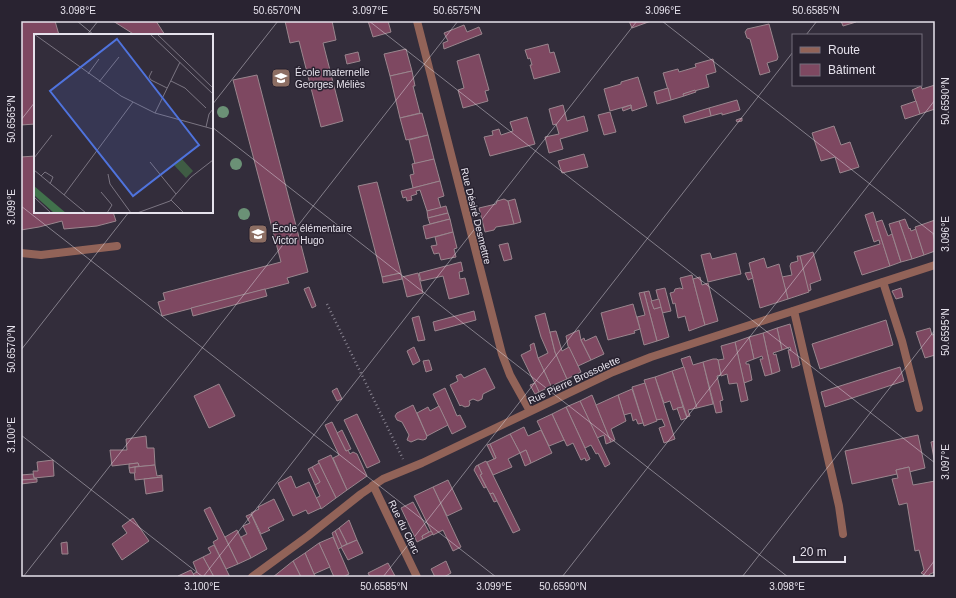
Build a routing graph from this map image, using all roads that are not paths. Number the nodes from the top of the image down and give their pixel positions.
1 (417, 21) edge
2 (117, 246) dead end
3 (21, 252) edge
4 (935, 265) edge
5 (883, 282) junction
6 (794, 311) junction
7 (919, 408) dead end
8 (530, 411) junction
9 (373, 485) junction
10 (843, 534) dead end
11 (252, 577) edge
12 (417, 577) edge

1 - 8 street, Rue Désiré Desmettre
2 - 3 street
4 - 5 street, Rue Pierre Brossolette
5 - 6 street, Rue Pierre Brossolette
5 - 7 street
6 - 8 street, Rue Pierre Brossolette
6 - 10 street
8 - 9 street, Rue Pierre Brossolette
9 - 11 street, Rue Pierre Brossolette
9 - 12 street, Rue du Clerc

